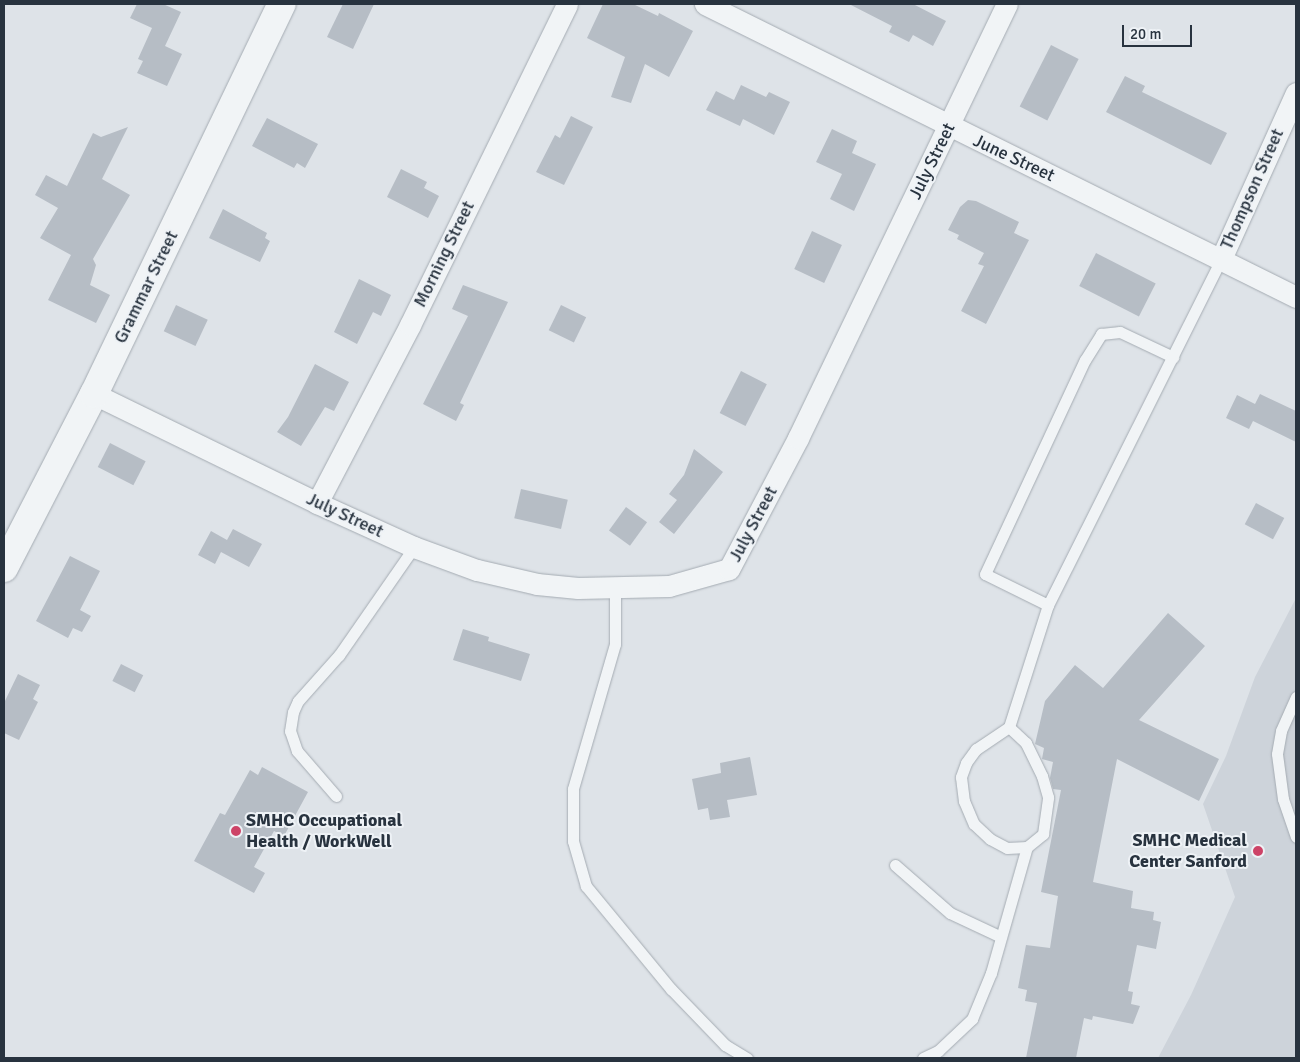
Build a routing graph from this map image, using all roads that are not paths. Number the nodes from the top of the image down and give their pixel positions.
1 (282, 4) edge
2 (567, 4) edge
3 (705, 4) edge
4 (1007, 4) edge
5 (1296, 93) edge
6 (948, 127) junction
7 (1220, 259) junction
8 (1296, 297) edge
9 (1173, 357) junction
10 (94, 394) junction
11 (317, 503) junction
12 (414, 547) junction
13 (4, 568) edge
14 (615, 587) junction
15 (1048, 605) junction
16 (1296, 697) edge
17 (1009, 727) junction
18 (336, 796) dead end
19 (1296, 837) edge
20 (1027, 847) junction
21 (895, 865) dead end
22 (1001, 937) junction
23 (747, 1058) edge
24 (922, 1058) edge

1 - 10 street, Grammar Street
2 - 11 street, Morning Street
3 - 6 street, June Street
4 - 6 street, July Street
5 - 7 street, Thompson Street
6 - 7 street, June Street
6 - 14 street, July Street
7 - 8 street, June Street
7 - 9 lane
9 - 15 lane
9 - 15 lane
10 - 11 street, July Street
10 - 13 street, Grammar Street
11 - 12 street, July Street
12 - 14 street, July Street
12 - 18 lane
14 - 23 lane
15 - 17 lane
16 - 19 lane
17 - 20 lane
17 - 20 lane
20 - 22 lane
21 - 22 lane
22 - 24 lane

